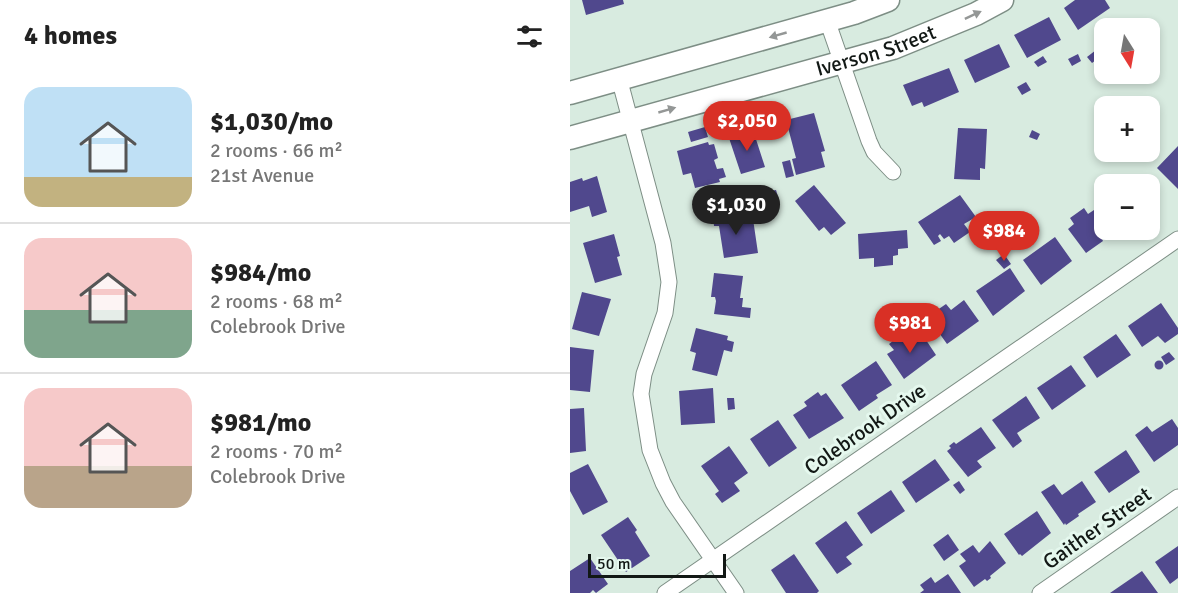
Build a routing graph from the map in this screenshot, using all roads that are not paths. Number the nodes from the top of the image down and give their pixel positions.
1 (888, 0) edge
2 (1002, 0) edge
3 (827, 20) junction
4 (841, 63) junction
5 (620, 78) junction
6 (570, 93) edge
7 (631, 121) junction
8 (570, 138) edge
9 (893, 172) dead end
10 (1178, 239) edge
11 (1178, 497) edge
12 (712, 559) junction
13 (665, 593) edge
14 (736, 593) edge
15 (1040, 593) edge

1 - 3 main road, Iverson Street
4 -> 2 main road, Iverson Street
3 - 4 street
3 -> 5 main road, Iverson Street
7 -> 4 main road, Iverson Street
4 - 9 street
5 - 6 main road, Iverson Street
5 - 7 street
7 - 8 main road, Iverson Street
7 - 12 street
10 - 12 street, Colebrook Drive
11 - 15 street, Gaither Street
12 - 13 street, Colebrook Drive
12 - 14 street

